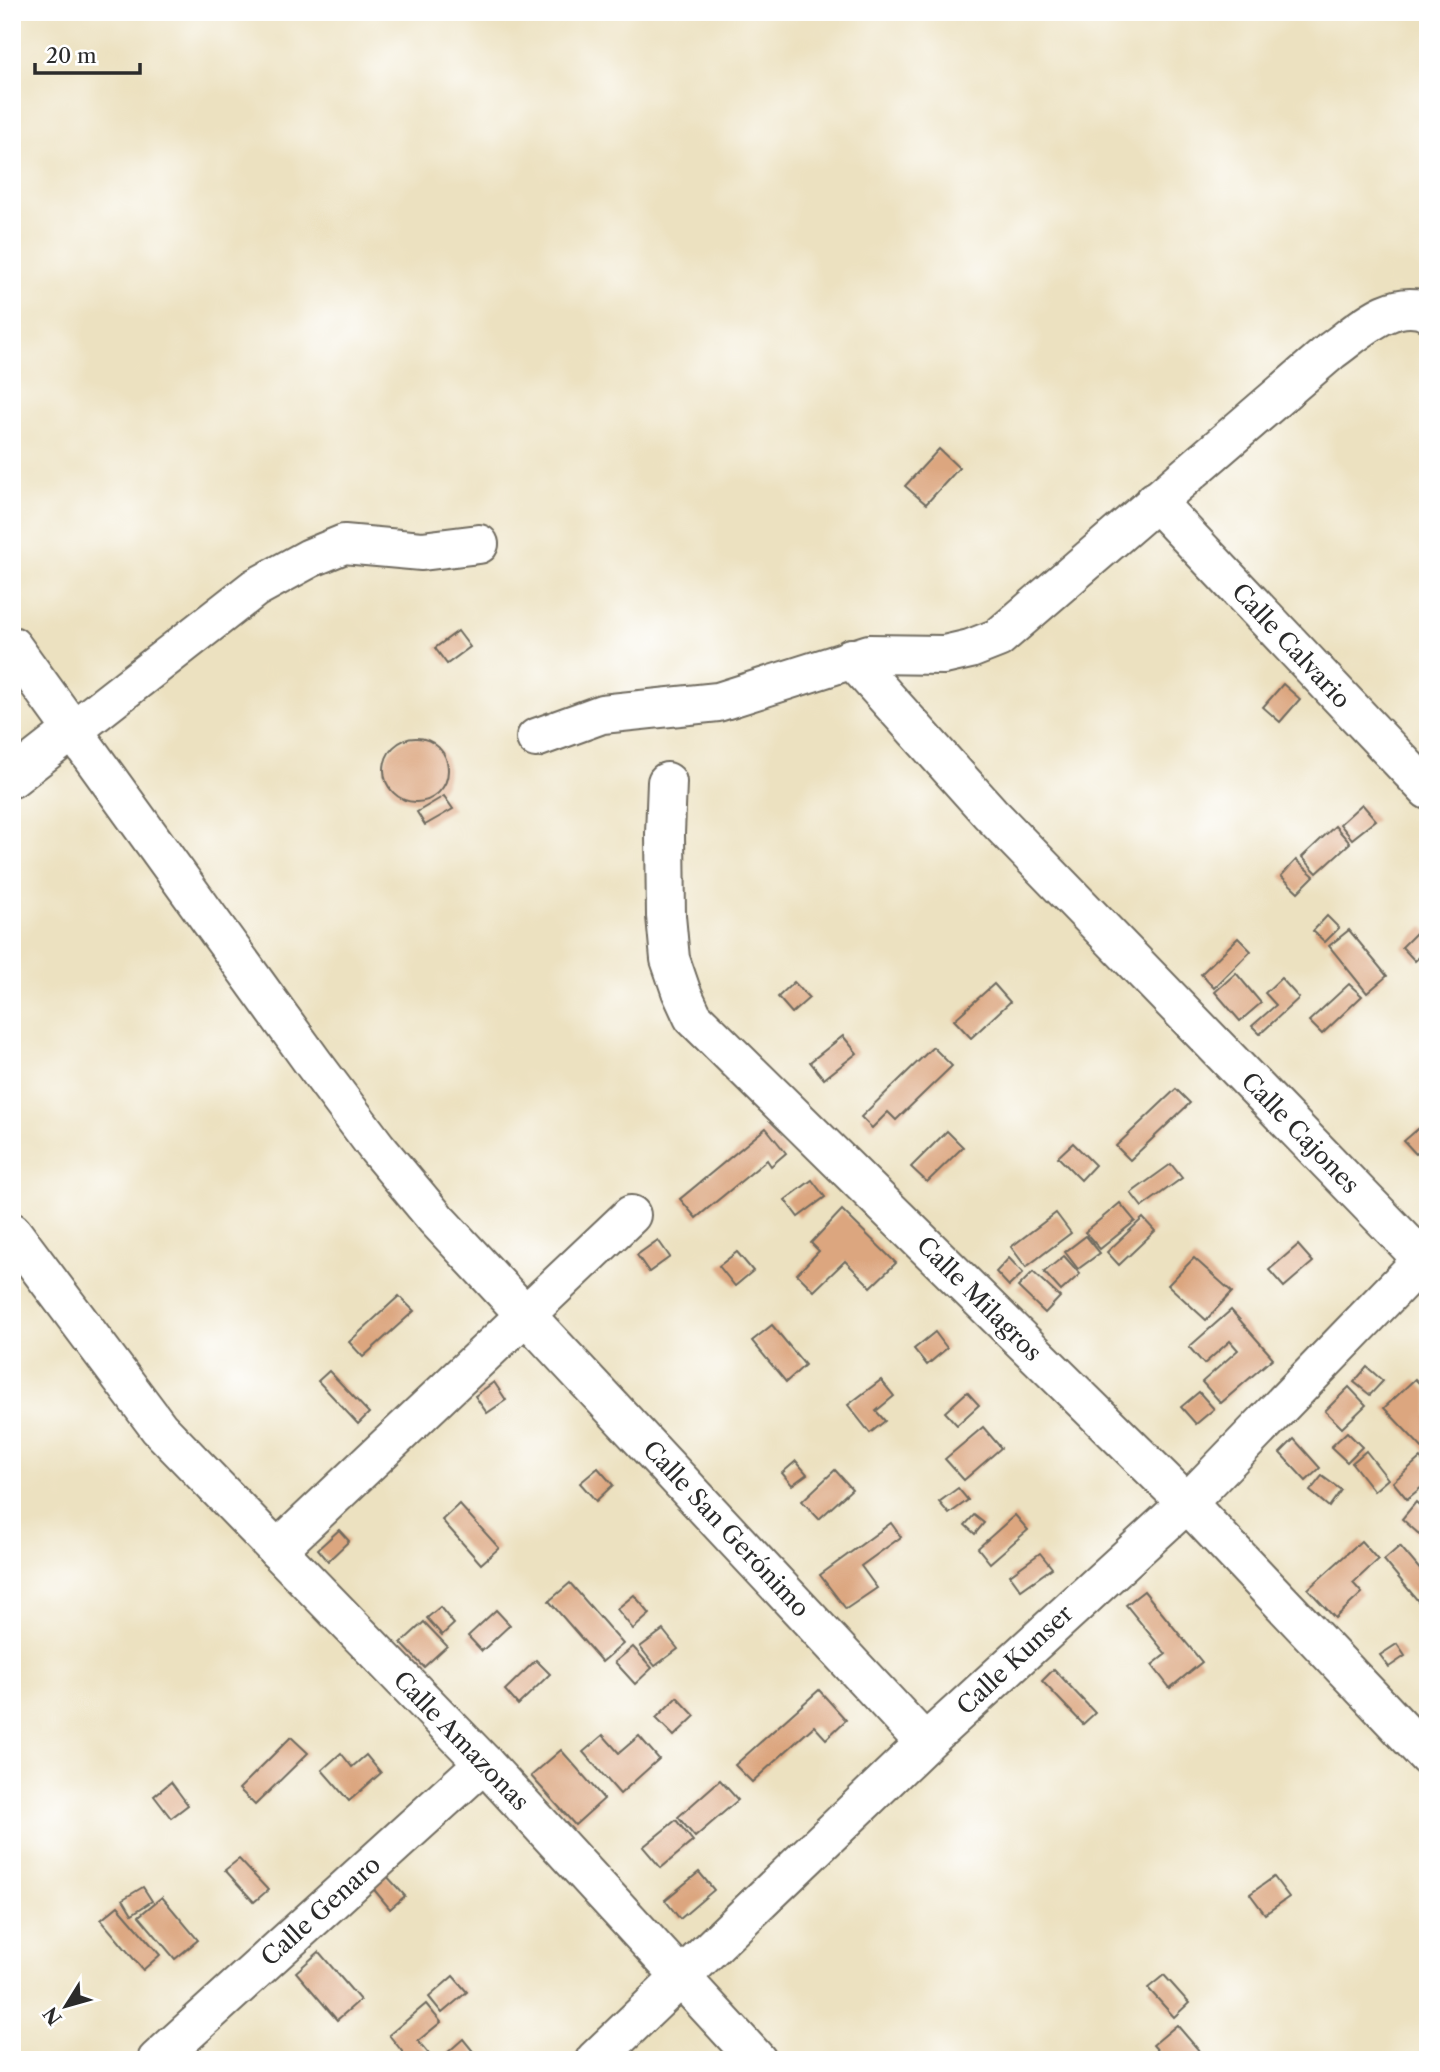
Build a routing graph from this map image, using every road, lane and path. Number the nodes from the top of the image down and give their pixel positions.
1 (1428, 312) edge
2 (1155, 501) junction
3 (479, 544) dead end
4 (12, 646) edge
5 (850, 659) junction
6 (72, 731) junction
7 (536, 738) dead end
8 (12, 778) edge
9 (667, 782) dead end
10 (1428, 790) edge
11 (631, 1215) dead end
12 (12, 1231) edge
13 (1426, 1259) edge
14 (526, 1315) junction
15 (1187, 1503) junction
16 (277, 1550) junction
17 (925, 1743) junction
18 (1425, 1748) edge
19 (484, 1763) junction
20 (681, 1979) junction
21 (157, 2060) edge
22 (595, 2060) edge
23 (757, 2060) edge

1 - 2 street
2 - 5 street
2 - 10 street, Calle Calvario
3 - 6 street
4 - 6 street, Calle San Gerónimo
5 - 7 street
5 - 13 street, Calle Cajones
6 - 8 street
6 - 14 street, Calle San Gerónimo
9 - 15 street, Calle Milagros
11 - 14 street
12 - 16 street, Calle Amazonas
13 - 15 street, Calle Kunser
14 - 16 street
14 - 17 street, Calle San Gerónimo
15 - 17 street, Calle Kunser
15 - 18 street, Calle Milagros
16 - 19 street, Calle Amazonas
17 - 20 street, Calle Kunser
19 - 20 street, Calle Amazonas
19 - 21 street, Calle Genaro
20 - 22 street, Calle Kunser
20 - 23 street, Calle Amazonas

